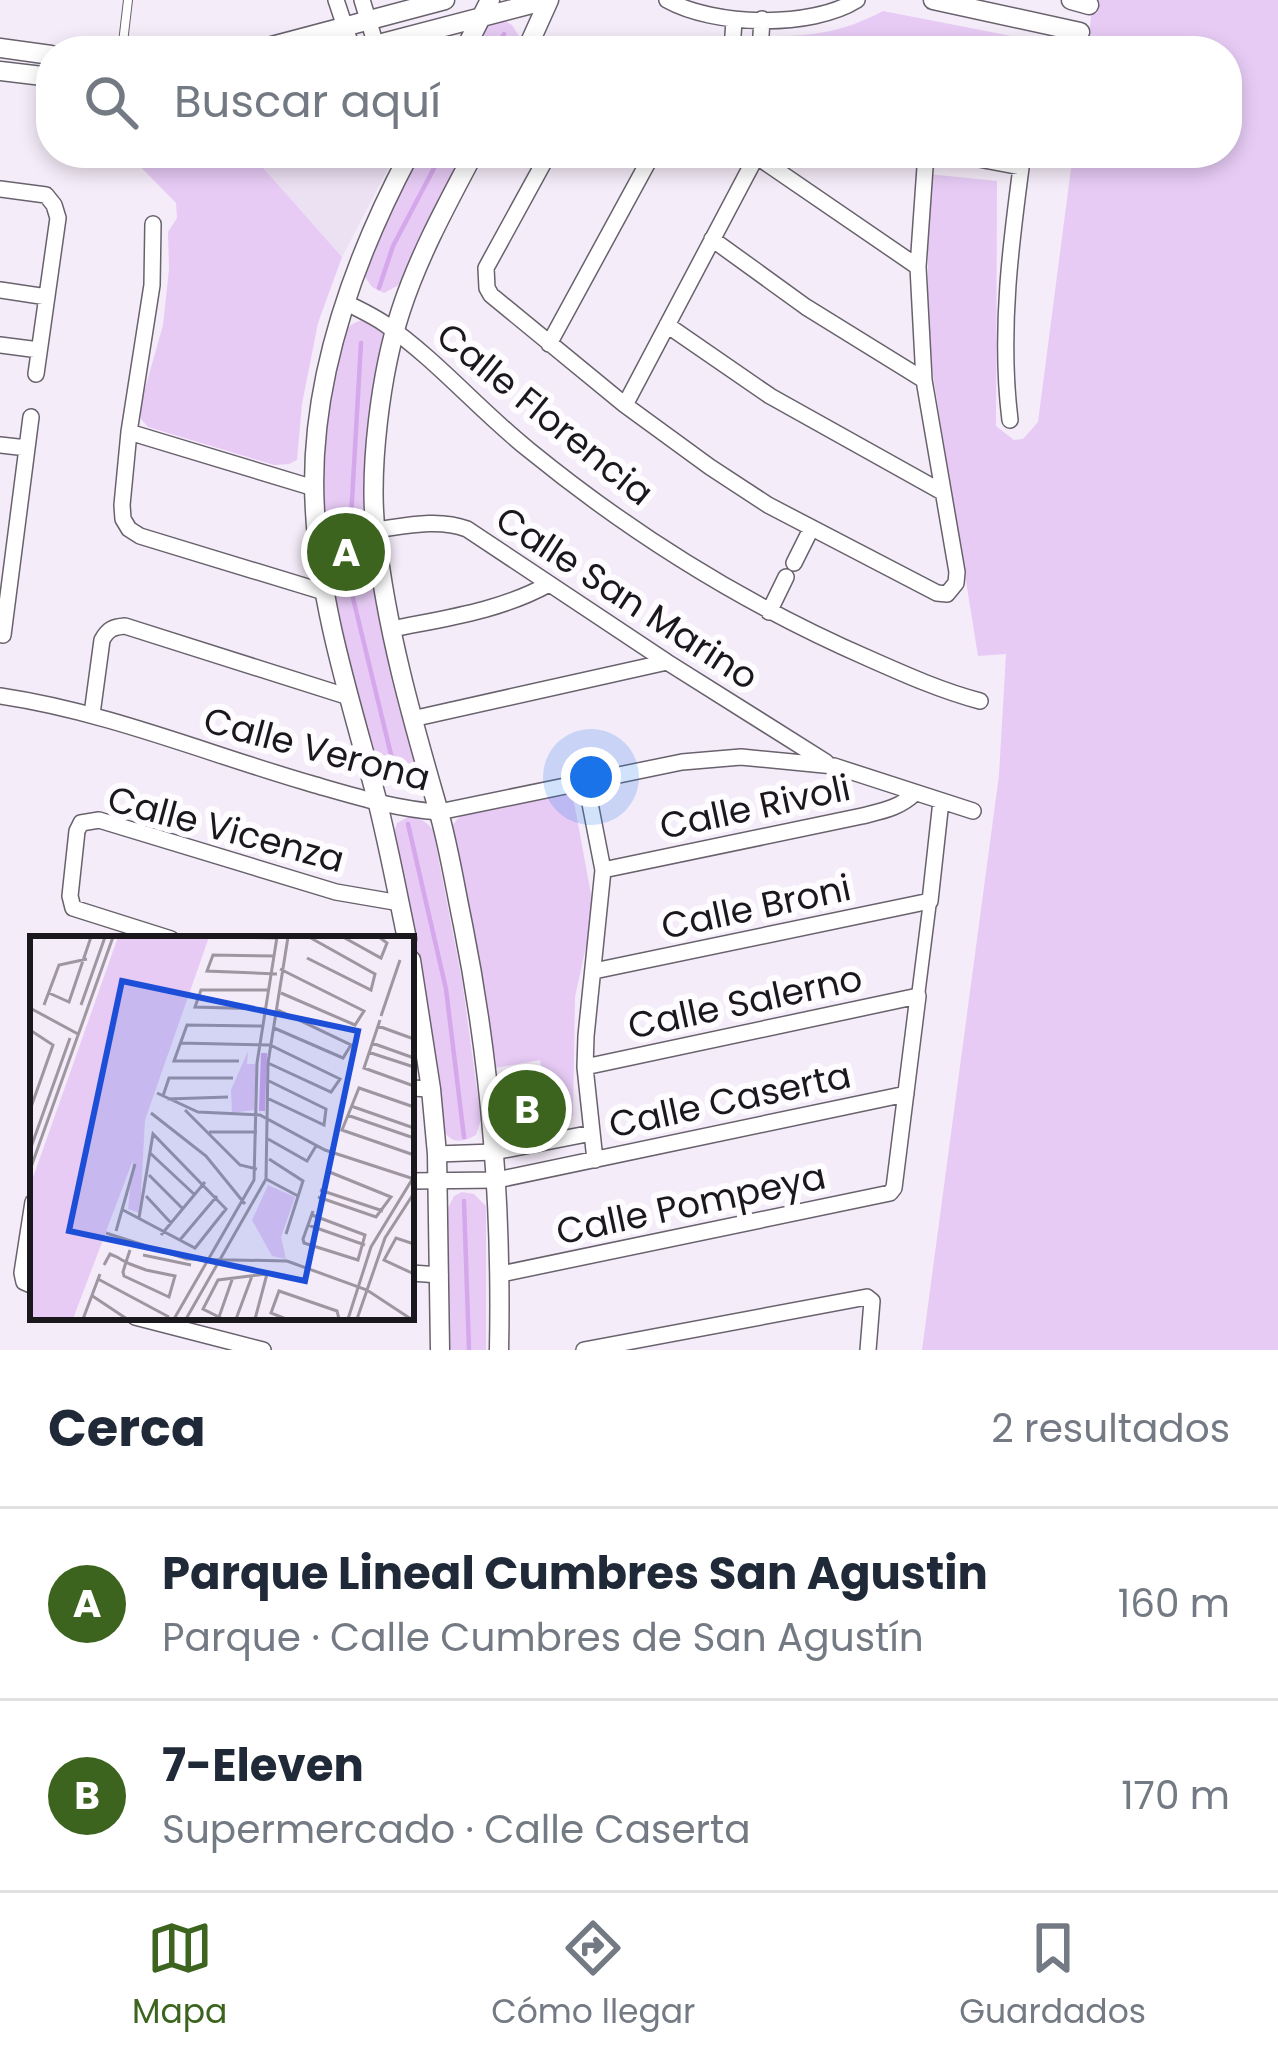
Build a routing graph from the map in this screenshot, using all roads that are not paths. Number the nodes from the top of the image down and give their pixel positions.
1 (128, 0) edge
2 (337, 0) edge
3 (362, 0) edge
4 (445, 0) edge
5 (548, 0) edge
6 (667, 0) edge
7 (857, 0) edge
8 (933, 0) edge
9 (486, 9) edge
10 (1028, 10) edge
11 (762, 19) junction
12 (734, 20) junction
13 (369, 21) junction
14 (346, 27) junction
15 (1080, 32) dead end
16 (124, 36) edge
17 (311, 36) edge
18 (349, 36) edge
19 (372, 36) edge
20 (408, 36) edge
21 (472, 36) edge
22 (532, 36) edge
23 (733, 36) edge
24 (761, 36) edge
25 (0, 48) edge
26 (36, 53) edge
27 (0, 71) edge
28 (36, 75) edge
29 (402, 168) edge
30 (466, 168) edge
31 (540, 168) edge
32 (645, 168) edge
33 (750, 168) edge
34 (777, 168) edge
35 (925, 168) edge
36 (1021, 168) edge
37 (0, 189) edge
38 (153, 224) dead end
39 (712, 239) junction
40 (918, 267) junction
41 (0, 290) edge
42 (47, 297) junction
43 (345, 302) junction
44 (667, 325) junction
45 (395, 332) junction
46 (0, 344) edge
47 (549, 344) junction
48 (39, 350) junction
49 (36, 374) dead end
50 (924, 380) junction
51 (625, 405) junction
52 (32, 417) dead end
53 (1010, 420) dead end
54 (129, 432) junction
55 (0, 445) edge
56 (27, 448) junction
57 (0, 486) edge
58 (314, 488) junction
59 (22, 489) junction
60 (942, 492) junction
61 (812, 529) junction
62 (375, 530) junction
63 (549, 584) junction
64 (4, 592) edge
65 (324, 592) junction
66 (769, 611) junction
67 (392, 628) junction
68 (3, 635) dead end
69 (668, 662) junction
70 (0, 696) edge
71 (349, 697) junction
72 (980, 701) dead end
73 (92, 714) junction
74 (412, 719) junction
75 (834, 766) junction
76 (586, 783) junction
77 (914, 793) junction
78 (941, 801) junction
79 (378, 803) junction
80 (439, 812) junction
81 (973, 812) dead end
82 (603, 870) junction
83 (930, 901) junction
84 (400, 903) junction
85 (162, 936) edge
86 (406, 936) edge
87 (594, 971) junction
88 (918, 996) junction
89 (415, 998) edge
90 (585, 1067) junction
91 (421, 1089) edge
92 (906, 1094) junction
93 (592, 1133) junction
94 (494, 1152) junction
95 (437, 1154) junction
96 (595, 1160) junction
97 (497, 1180) junction
98 (414, 1181) edge
99 (440, 1183) junction
100 (30, 1221) edge
101 (414, 1273) edge
102 (501, 1274) junction
103 (440, 1275) junction
104 (30, 1285) edge
105 (147, 1320) edge
106 (263, 1350) edge
107 (440, 1350) edge
108 (500, 1350) edge
109 (584, 1350) edge
110 (868, 1350) edge

1 - 16 lane
2 - 14 street
3 - 13 street
4 - 13 street
5 - 9 street
5 - 22 street
6 - 12 street
7 - 11 street
8 - 10 street
9 - 20 street
9 - 21 street
10 - 15 street
11 - 12 street
11 - 24 street
12 - 23 street
13 - 14 street
13 - 19 street
14 - 17 street
14 - 18 street
25 - 26 street
27 - 28 street
29 - 43 street
30 - 45 street
31 - 47 street
32 - 47 street
33 - 39 street
34 - 40 street
35 - 40 street
36 - 53 street
37 - 42 street
38 - 54 street
39 - 44 street
39 - 50 street
40 - 50 street
41 - 42 street
42 - 48 street
43 - 45 street, Calle Florencia
43 - 58 street
44 - 51 street
44 - 60 street
45 - 62 street
45 - 66 street, Calle Florencia
46 - 48 street
47 - 51 street
48 - 49 street
50 - 60 street
51 - 61 street
52 - 56 street
54 - 58 street
54 - 65 street
55 - 56 street
56 - 59 street
57 - 59 street
58 - 65 street
59 - 64 street
60 - 61 street
61 - 66 street
62 - 63 street, Calle San Marino
62 - 67 street
63 - 67 street
63 - 69 street, Calle San Marino
64 - 68 street
65 - 71 street
66 - 72 street, Calle Florencia
67 - 74 street
69 - 74 street
69 - 75 street, Calle San Marino
70 - 73 street, Calle Verona
71 - 73 street
71 - 79 street
73 - 79 street, Calle Verona
74 - 80 street
75 - 76 street, Calle Verona
75 - 77 street, Calle Verona
76 - 80 street, Calle Verona
76 - 82 street
77 - 78 street, Calle Verona
77 - 82 street, Calle Rivoli
78 - 81 street, Calle Verona
78 - 83 street
79 - 80 street, Calle Verona
79 - 84 street
80 - 94 street
82 - 87 street
83 - 87 street, Calle Broni
83 - 88 street
84 - 85 street, Calle Vicenza
84 - 86 street
87 - 90 street
88 - 90 street, Calle Salerno
88 - 92 street
89 - 91 street
90 - 93 street
91 - 95 street
92 - 96 street, Calle Caserta
92 - 102 street, Calle Pompeya
93 - 94 street, Calle Caserta
93 - 96 street
94 - 95 street, Calle Caserta
94 - 97 street
95 - 99 street
96 - 97 street, Calle Caserta
97 - 99 street, Calle Caserta
97 - 102 street
98 - 99 street, Calle Caserta
99 - 103 street
100 - 104 street
101 - 103 street
102 - 108 street
103 - 107 street
105 - 106 street
109 - 110 street

